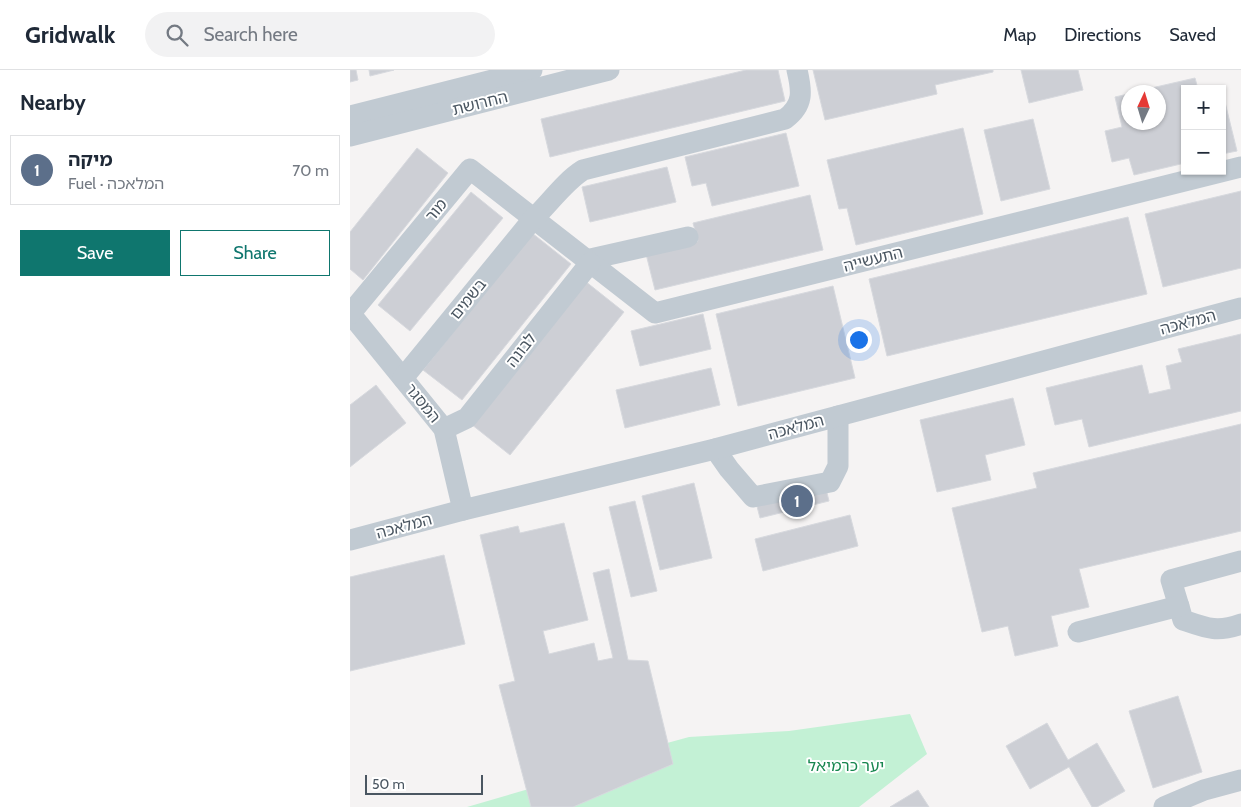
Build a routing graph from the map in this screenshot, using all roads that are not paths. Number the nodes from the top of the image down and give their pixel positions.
1 (532, 70) edge
2 (609, 70) edge
3 (796, 70) edge
4 (492, 76) edge
5 (350, 116) edge
6 (350, 136) edge
7 (1241, 167) edge
8 (533, 219) junction
9 (688, 237) dead end
10 (588, 261) junction
11 (1241, 308) edge
12 (350, 314) edge
13 (403, 378) junction
14 (838, 416) junction
15 (444, 428) junction
16 (715, 449) junction
17 (463, 510) junction
18 (350, 540) edge
19 (1241, 561) edge
20 (1179, 606) junction
21 (1241, 624) edge
22 (1078, 632) dead end
23 (1241, 780) edge
24 (1164, 807) edge

1 - 4 street, החרושת
2 - 6 street, החרושת
3 - 8 street, בשמים
4 - 5 street, החרושת
7 - 10 street, התעשייה
8 - 10 street, התעשייה
8 - 12 street, מור
8 - 13 street, בשמים
9 - 10 street
10 - 15 street, לבונה
11 - 14 street, המלאכה
12 - 13 street, המסגר
13 - 15 street, המסגר
14 - 16 street, המלאכה
14 - 16 street
15 - 17 street, המסגר
16 - 17 street, המלאכה
17 - 18 street, המלאכה
19 - 20 street
20 - 21 street
20 - 22 street
23 - 24 street

